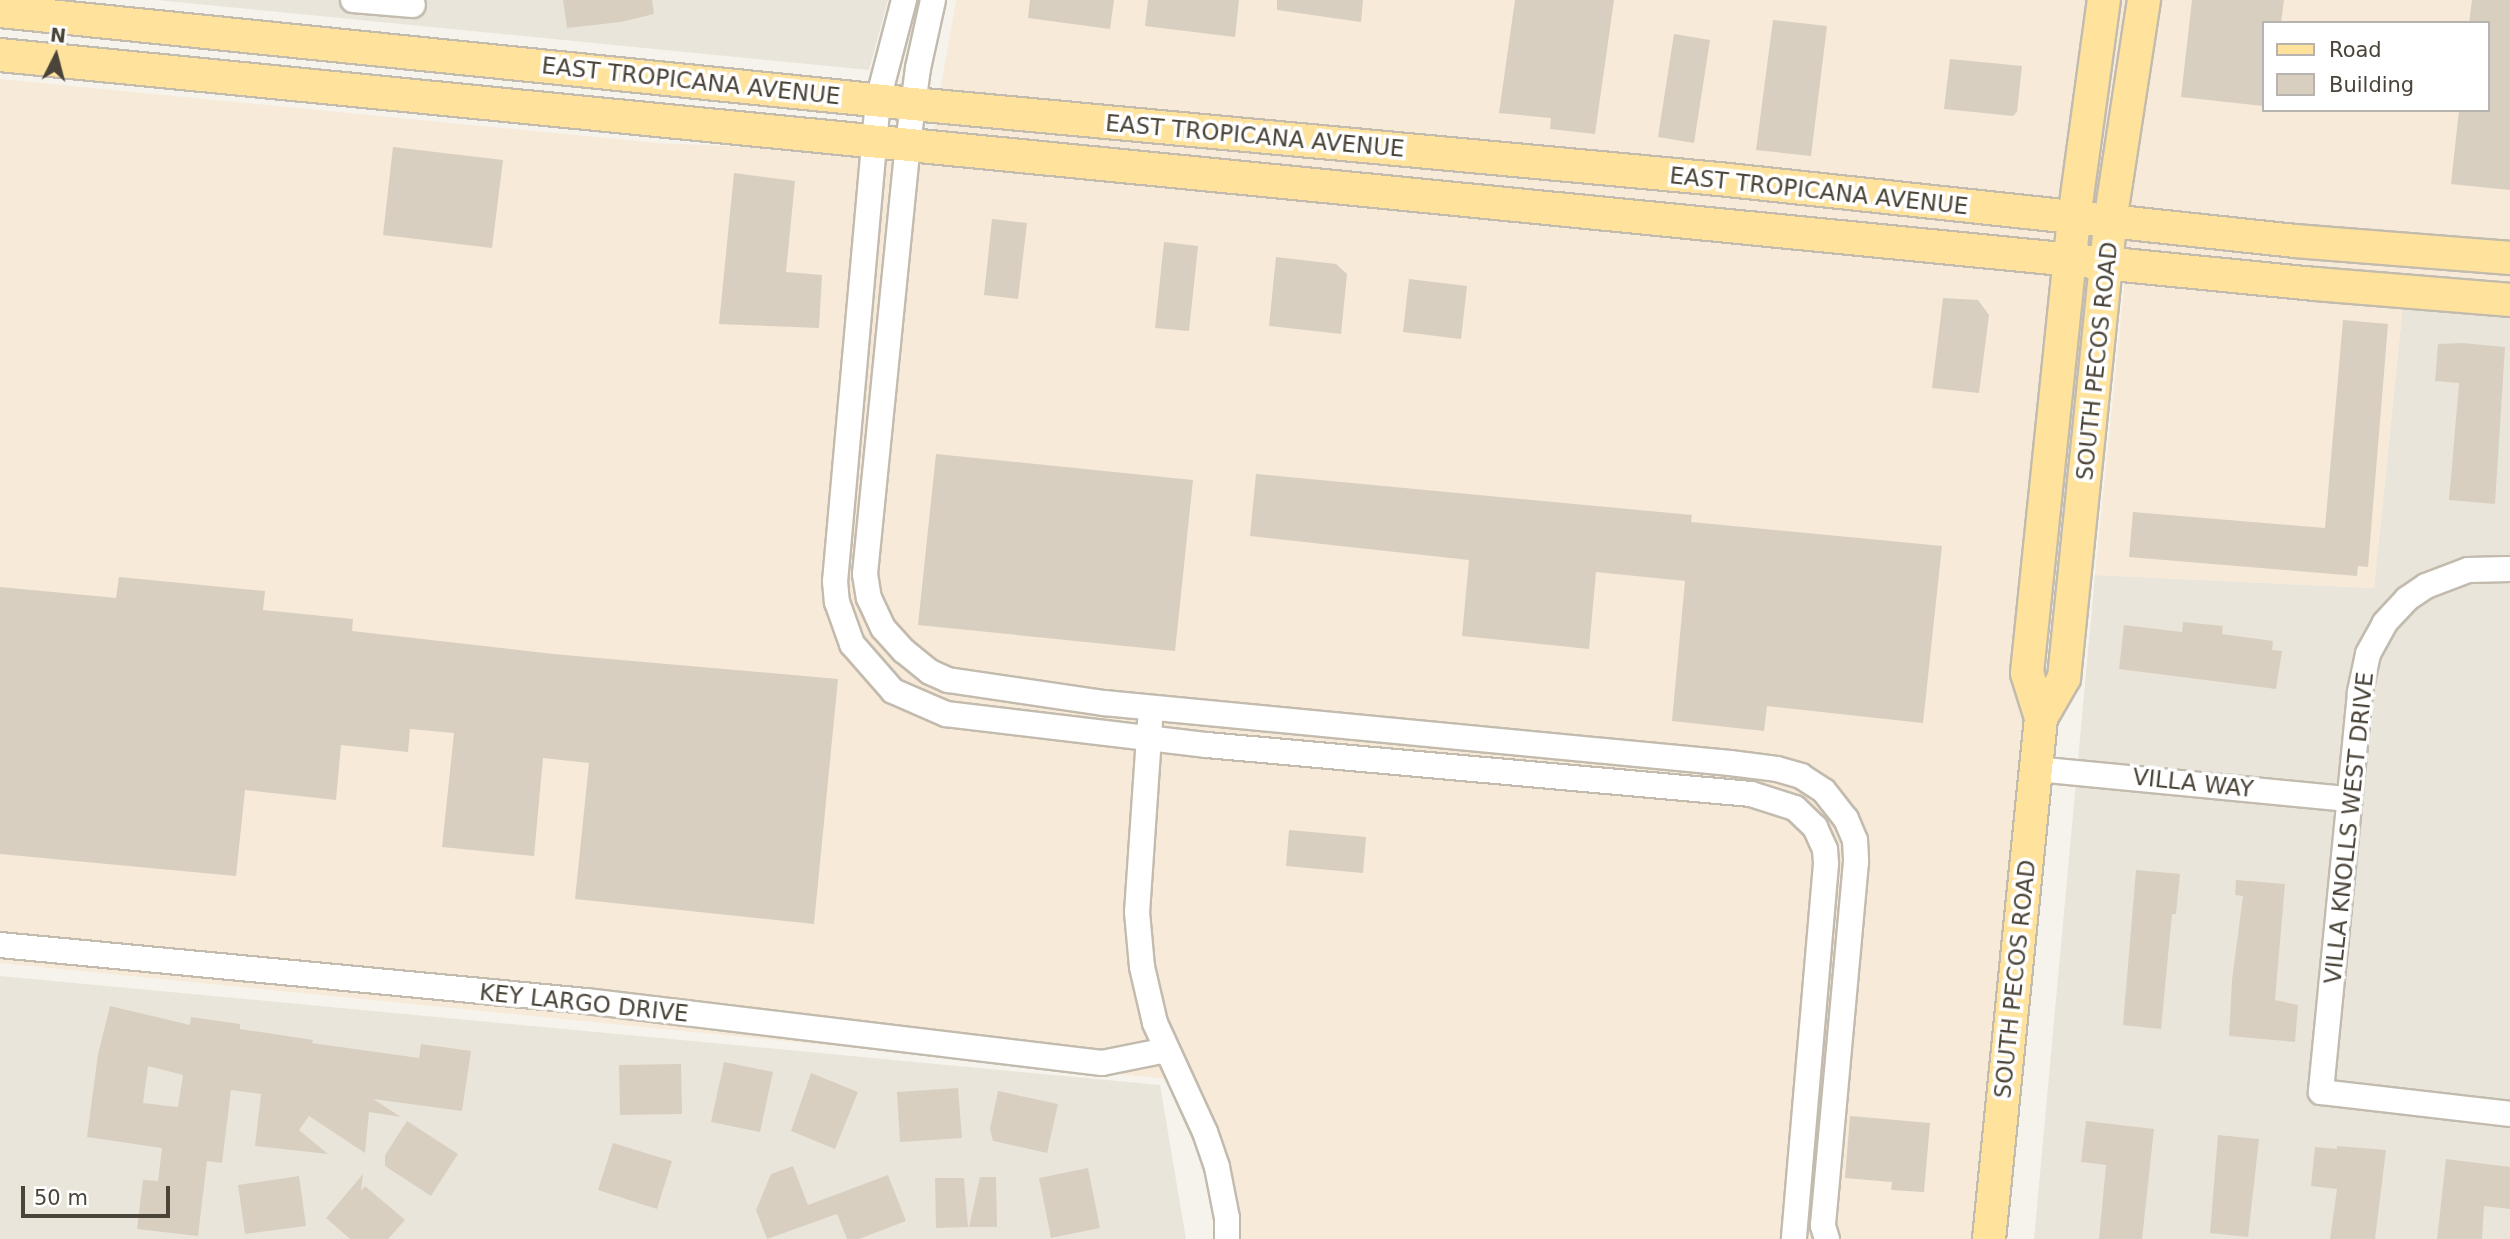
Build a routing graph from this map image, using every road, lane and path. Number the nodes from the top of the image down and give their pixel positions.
1 (353, 0) edge
2 (904, 0) edge
3 (933, 0) edge
4 (2104, 0) edge
5 (2144, 0) edge
6 (413, 5) dead end
7 (0, 11) edge
8 (0, 55) edge
9 (462, 57) junction
10 (284, 82) junction
11 (878, 100) junction
12 (913, 104) junction
13 (875, 140) junction
14 (908, 143) junction
15 (1473, 156) junction
16 (1274, 180) junction
17 (2074, 218) junction
18 (2110, 222) junction
19 (2510, 258) edge
20 (2069, 259) junction
21 (2107, 262) junction
22 (2510, 300) edge
23 (2510, 569) edge
24 (1151, 708) junction
25 (2041, 718) junction
26 (1148, 738) junction
27 (2036, 769) junction
28 (2350, 799) junction
29 (0, 945) edge
30 (1167, 1050) junction
31 (2510, 1114) edge
32 (1227, 1239) edge
33 (1794, 1239) edge
34 (1827, 1239) edge
35 (1989, 1239) edge

1 - 6 street
2 - 11 street
3 - 12 street
4 - 17 main road, SOUTH PECOS ROAD
5 - 18 main road, SOUTH PECOS ROAD
7 - 9 main road, EAST TROPICANA AVENUE
8 - 10 main road, EAST TROPICANA AVENUE
9 - 10 main road
9 - 11 main road, EAST TROPICANA AVENUE
10 - 13 main road, EAST TROPICANA AVENUE
11 - 12 main road, EAST TROPICANA AVENUE
11 - 13 street
12 - 14 street
12 - 15 main road, EAST TROPICANA AVENUE
13 - 14 main road, EAST TROPICANA AVENUE
13 - 26 street
14 - 16 main road, EAST TROPICANA AVENUE
14 - 24 street
15 - 16 main road
15 - 17 main road, EAST TROPICANA AVENUE
16 - 20 main road, EAST TROPICANA AVENUE
17 - 18 main road, EAST TROPICANA AVENUE
17 - 20 main road, SOUTH PECOS ROAD
18 - 19 main road, EAST TROPICANA AVENUE
18 - 21 main road, SOUTH PECOS ROAD
20 - 21 main road, EAST TROPICANA AVENUE
20 - 25 main road, SOUTH PECOS ROAD
21 - 22 main road, EAST TROPICANA AVENUE
21 - 25 main road, SOUTH PECOS ROAD
23 - 28 street, VILLA KNOLLS WEST DRIVE
24 - 26 street
24 - 34 street
25 - 27 main road, SOUTH PECOS ROAD
26 - 30 street
26 - 33 street
27 - 28 street, VILLA WAY
27 - 35 main road, SOUTH PECOS ROAD
28 - 31 street, VILLA KNOLLS WEST DRIVE
29 - 30 street, KEY LARGO DRIVE
30 - 32 street

